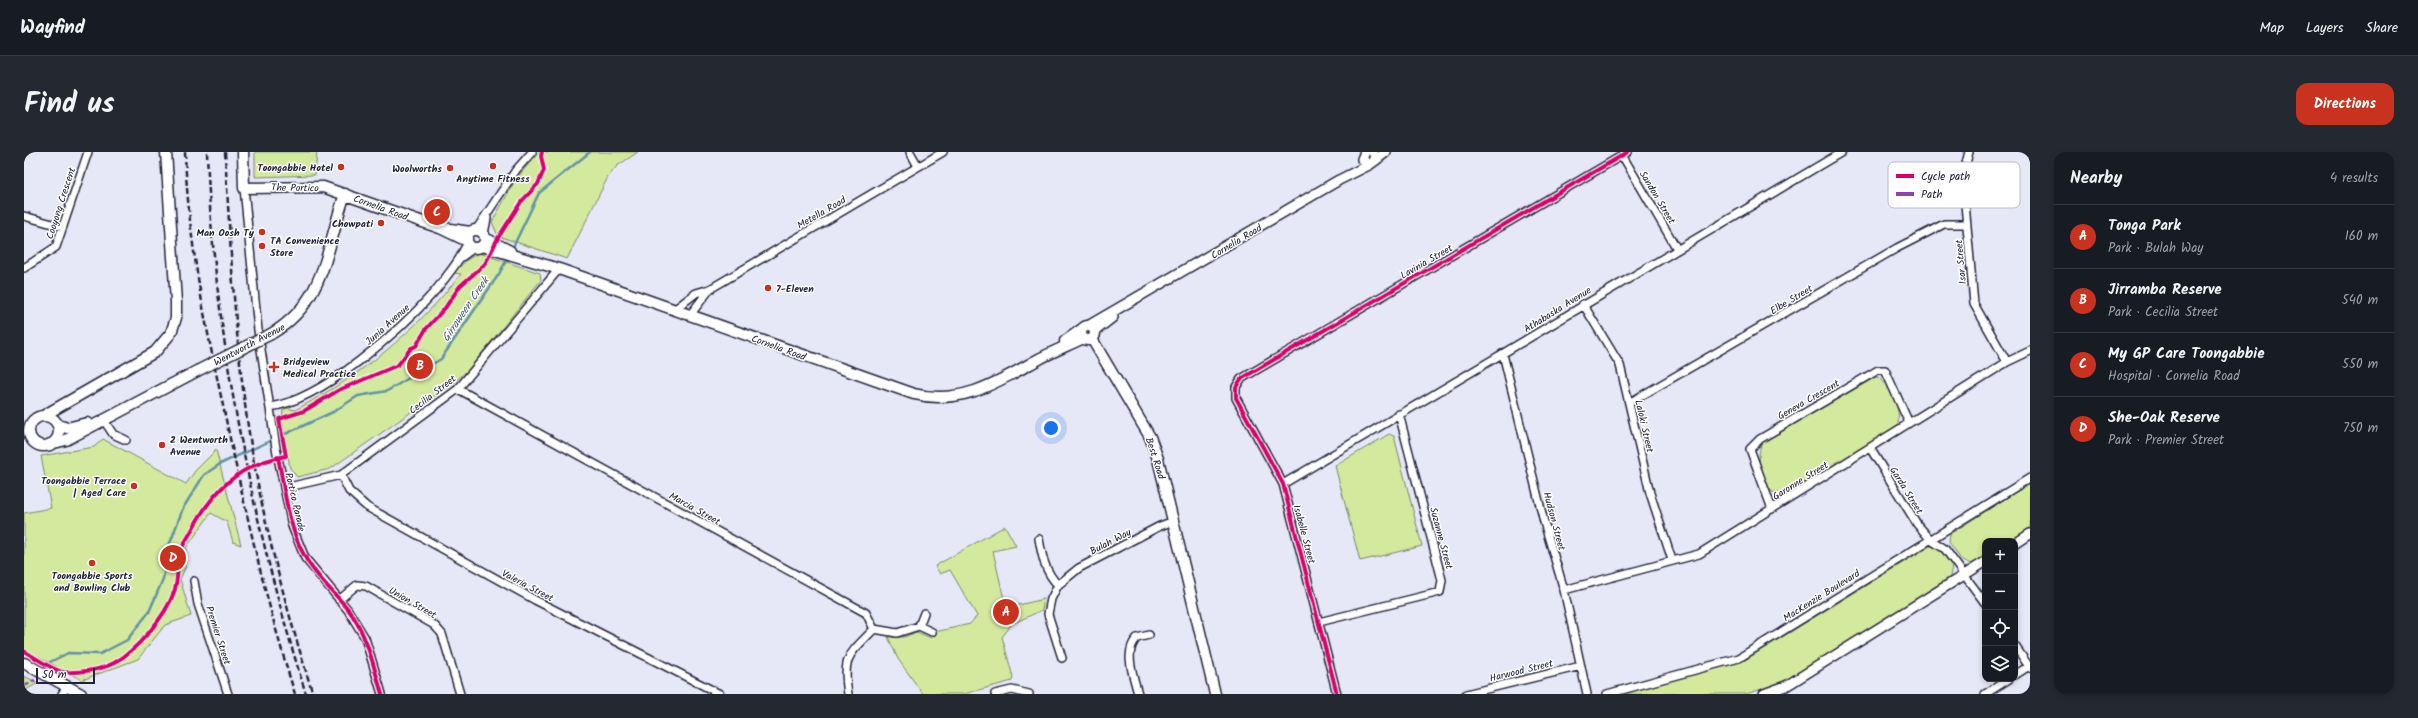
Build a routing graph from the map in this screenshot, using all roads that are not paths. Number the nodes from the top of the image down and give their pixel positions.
1 (88, 152) edge
2 (166, 152) edge
3 (243, 152) edge
4 (532, 152) edge
5 (910, 152) edge
6 (942, 152) edge
7 (1386, 152) edge
8 (1842, 152) edge
9 (1969, 152) edge
10 (1625, 154) edge
11 (1367, 156) edge
12 (1966, 162) edge
13 (918, 166) junction
14 (244, 188) junction
15 (345, 194) junction
16 (1966, 208) edge
17 (24, 216) edge
18 (1967, 224) junction
19 (63, 227) junction
20 (476, 239) junction
21 (1677, 249) junction
22 (24, 268) edge
23 (559, 269) junction
24 (710, 289) junction
25 (1584, 304) junction
26 (674, 310) junction
27 (690, 315) junction
28 (1088, 332) junction
29 (2030, 351) edge
30 (1503, 354) junction
31 (2007, 362) junction
32 (1236, 387) joint
33 (458, 389) junction
34 (1629, 403) junction
35 (65, 404) junction
36 (270, 407) junction
37 (1399, 414) junction
38 (43, 416) junction
39 (103, 419) junction
40 (56, 422) junction
41 (1909, 423) junction
42 (27, 428) edge
43 (126, 440) dead end
44 (34, 442) junction
45 (24, 444) edge
46 (50, 444) junction
47 (1870, 448) junction
48 (341, 475) junction
49 (2030, 478) edge
50 (1283, 484) junction
51 (284, 488) junction
52 (1772, 509) junction
53 (1174, 521) junction
54 (2030, 534) edge
55 (1039, 539) dead end
56 (1931, 540) junction
57 (2018, 542) edge
58 (1672, 560) junction
59 (1982, 564) edge
60 (1965, 575) junction
61 (194, 581) dead end
62 (1058, 585) junction
63 (1190, 588) junction
64 (1564, 590) junction
65 (1982, 599) edge
66 (339, 600) junction
67 (924, 613) dead end
68 (1319, 622) junction
69 (919, 626) junction
70 (874, 628) junction
71 (932, 632) dead end
72 (1149, 635) dead end
73 (2018, 650) edge
74 (1062, 658) dead end
75 (24, 663) edge
76 (1581, 666) junction
77 (2030, 667) edge
78 (2018, 673) edge
79 (2004, 682) edge
80 (64, 690) edge
81 (81, 694) edge
82 (228, 694) edge
83 (382, 694) edge
84 (460, 694) edge
85 (720, 694) edge
86 (848, 694) edge
87 (995, 694) edge
88 (1029, 694) edge
89 (1138, 694) edge
90 (1215, 694) edge
91 (1222, 694) edge
92 (1337, 694) edge
93 (1466, 694) edge
94 (1587, 694) edge
95 (1607, 694) edge
96 (1764, 694) edge
97 (1985, 694) edge

1 - 19 street, Cooyong Crescent
2 - 35 main road
3 - 14 main road, Portico Parade
4 - 20 street, Junia Avenue
5 - 13 street
6 - 13 street, Metella Road
7 - 11 street, Cornelia Road
8 - 21 street, Athabaska Avenue
9 - 12 street, Isar Street
10 - 21 street, Sandon Street
10 - 32 street, Lavinia Street
11 - 28 street, Cornelia Road
13 - 24 street, Metella Road
14 - 15 main road, The Portico
14 - 36 street, Portico Parade
15 - 20 main road, Cornelia Road
15 - 39 main road, Wentworth Avenue, bridge
16 - 18 street, Isar Street
17 - 19 street
18 - 31 street, Isar Street
18 - 34 street, Elbe Street
19 - 22 street, Cooyong Crescent
20 - 23 main road, Cornelia Road
20 - 36 street, Junia Avenue
21 - 25 street, Athabaska Avenue
23 - 26 main road, Cornelia Road
23 - 33 street, Cecilia Street
24 - 26 street, Metella Road
24 - 27 street, Metella Road
25 - 30 street, Athabaska Avenue
25 - 34 street, Laloki Street
26 - 27 main road, Cornelia Road
27 - 28 main road, Cornelia Road
28 - 53 main road, Best Road
29 - 31 street, Garonne Street
30 - 37 street, Athabaska Avenue
30 - 64 street, Hudson Street
31 - 41 street, Garonne Street
32 - 50 street, Isabelle Street
33 - 48 street, Cecilia Street
33 - 70 street, Marcia Street
34 - 58 street, Laloki Street
35 - 38 main road
35 - 40 main road
36 - 51 street, Portico Parade
37 - 50 street, Athabaska Avenue
37 - 68 street, Suzanne Street
38 - 40 main road
38 - 42 main road
39 - 40 main road, Wentworth Avenue
39 - 43 street
39 - 46 main road, Wentworth Avenue
40 - 46 main road
41 - 47 street, Garonne Street
41 - 52 street, Geneva Crescent
42 - 44 main road
44 - 45 main road
44 - 46 main road
47 - 52 street, Garonne Street
47 - 56 street, Garda Street
48 - 51 street, Cecilia Street
48 - 85 street, Valeria Street
49 - 56 street, MacKenzie Boulevard
50 - 68 street, Isabelle Street
51 - 66 street, Portico Parade
52 - 58 street, Garonne Street
53 - 62 street, Bulah Way
53 - 63 main road, Best Road
54 - 57 street
55 - 62 street
56 - 60 street, Garda Street
56 - 95 street, MacKenzie Boulevard
58 - 64 street, Garonne Street
59 - 60 street
60 - 65 street, Garda Street
60 - 96 street
61 - 82 street, Premier Street
62 - 74 street, Bulah Way
63 - 90 main road, Best Road
63 - 91 main road, Best Road
64 - 76 street, Hudson Street
66 - 83 street, Portico Parade
66 - 84 street, Union Street
67 - 69 street
68 - 92 street, Isabelle Street
69 - 70 street
69 - 71 street
70 - 86 street
72 - 89 street
73 - 77 street
75 - 80 main road
76 - 93 street, Harwood Street
76 - 94 street, Hudson Street
77 - 78 street
79 - 97 street
80 - 81 main road
87 - 88 street

